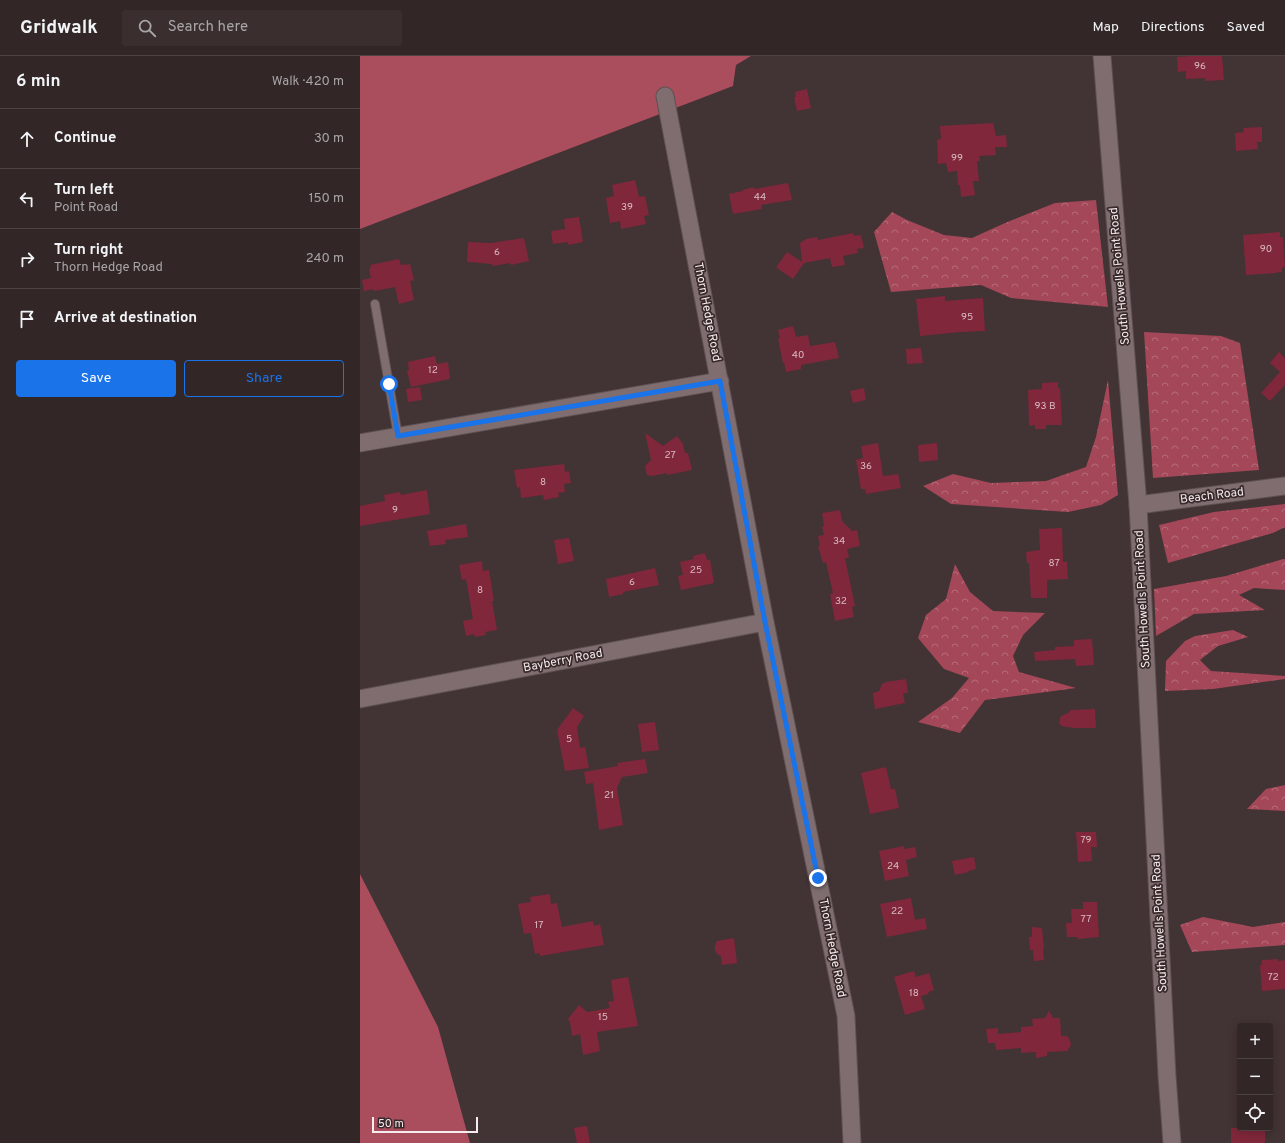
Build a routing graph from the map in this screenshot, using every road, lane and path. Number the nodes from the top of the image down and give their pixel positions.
1 (1102, 56) edge
2 (665, 96) dead end
3 (375, 304) dead end
4 (720, 381) junction
5 (398, 436) junction
6 (360, 443) edge
7 (1285, 486) edge
8 (1138, 505) junction
9 (765, 622) junction
10 (360, 699) edge
11 (852, 1143) edge
12 (1172, 1143) edge

1 - 8 street, South Howells Point Road
2 - 4 street, Thorn Hedge Road
3 - 5 lane
4 - 5 street
4 - 9 street, Thorn Hedge Road
5 - 6 street
7 - 8 street, Beach Road
8 - 12 street, South Howells Point Road
9 - 10 street, Bayberry Road
9 - 11 street, Thorn Hedge Road

